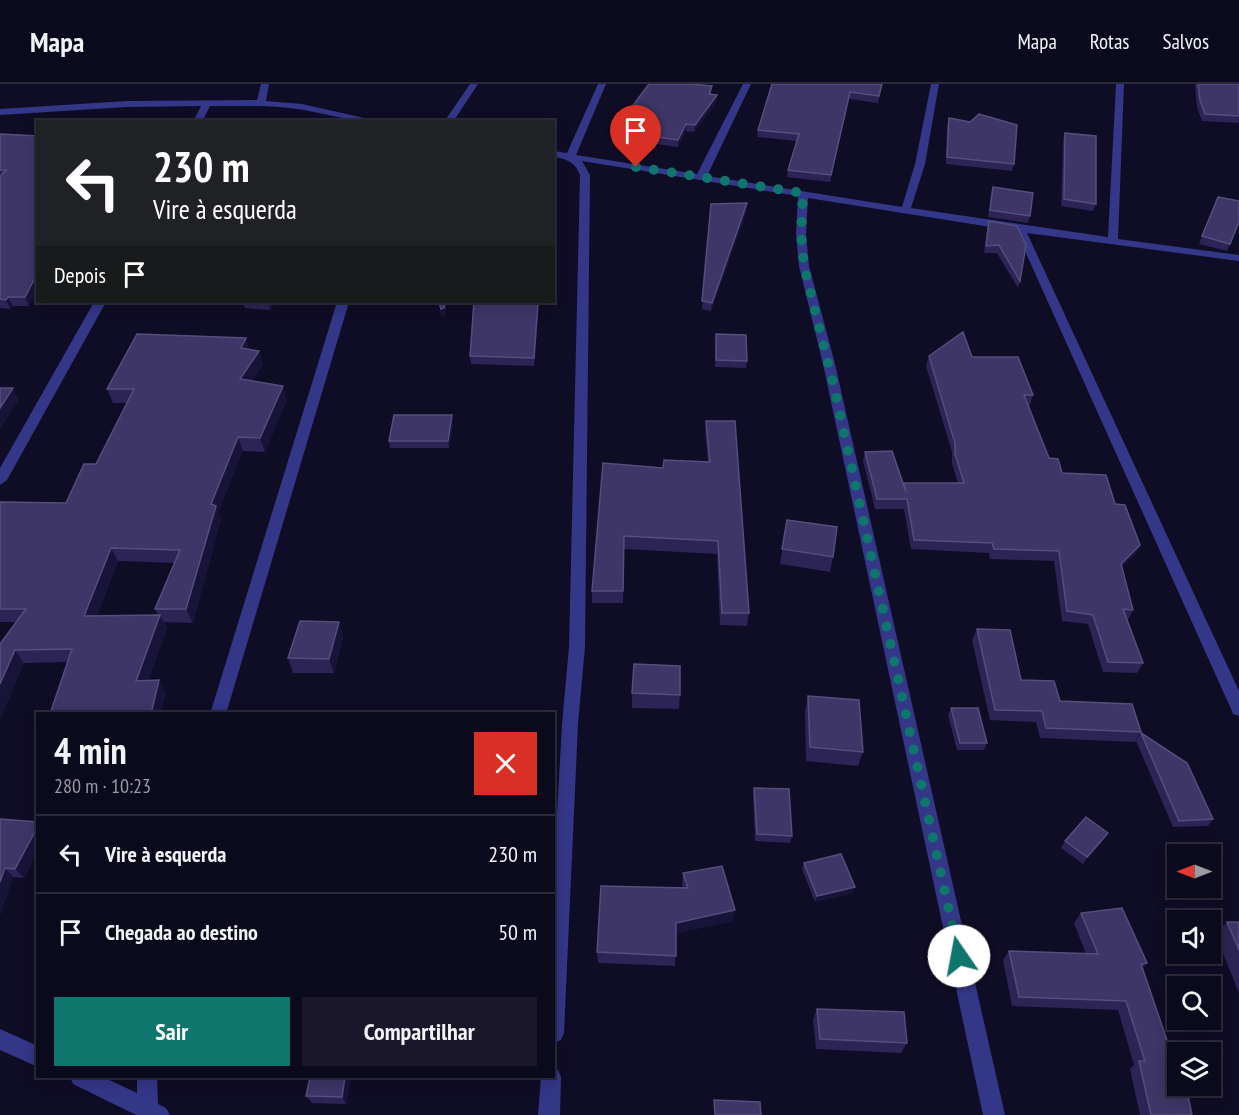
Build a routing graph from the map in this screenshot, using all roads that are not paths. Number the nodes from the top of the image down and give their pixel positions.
1 (265, 84) edge
2 (474, 84) edge
3 (602, 84) edge
4 (747, 84) edge
5 (935, 84) edge
6 (1120, 84) edge
7 (261, 103) junction
8 (207, 104) junction
9 (0, 112) edge
10 (198, 120) edge
11 (368, 120) edge
12 (449, 120) edge
13 (555, 154) edge
14 (570, 157) junction
15 (701, 177) junction
16 (803, 193) junction
17 (906, 209) junction
18 (1020, 229) junction
19 (1113, 241) junction
20 (1239, 258) edge
21 (99, 303) edge
22 (344, 303) edge
23 (0, 480) edge
24 (1239, 709) edge
25 (219, 712) edge
26 (555, 1014) edge
27 (0, 1039) edge
28 (36, 1056) edge
29 (82, 1078) edge
30 (147, 1078) edge
31 (551, 1078) edge
32 (152, 1113) edge
33 (549, 1115) edge
34 (994, 1115) edge

1 - 7 street
2 - 12 street
3 - 14 street
4 - 15 street
5 - 17 street
6 - 19 street
7 - 8 street
7 - 11 street
8 - 9 street
8 - 10 street
13 - 14 street
14 - 15 street
14 - 26 street
15 - 16 street
16 - 17 street
16 - 34 street
17 - 18 street
18 - 19 street
18 - 24 street
19 - 20 street
21 - 23 street
22 - 25 street
27 - 28 street
29 - 32 street
30 - 32 street
31 - 33 street

